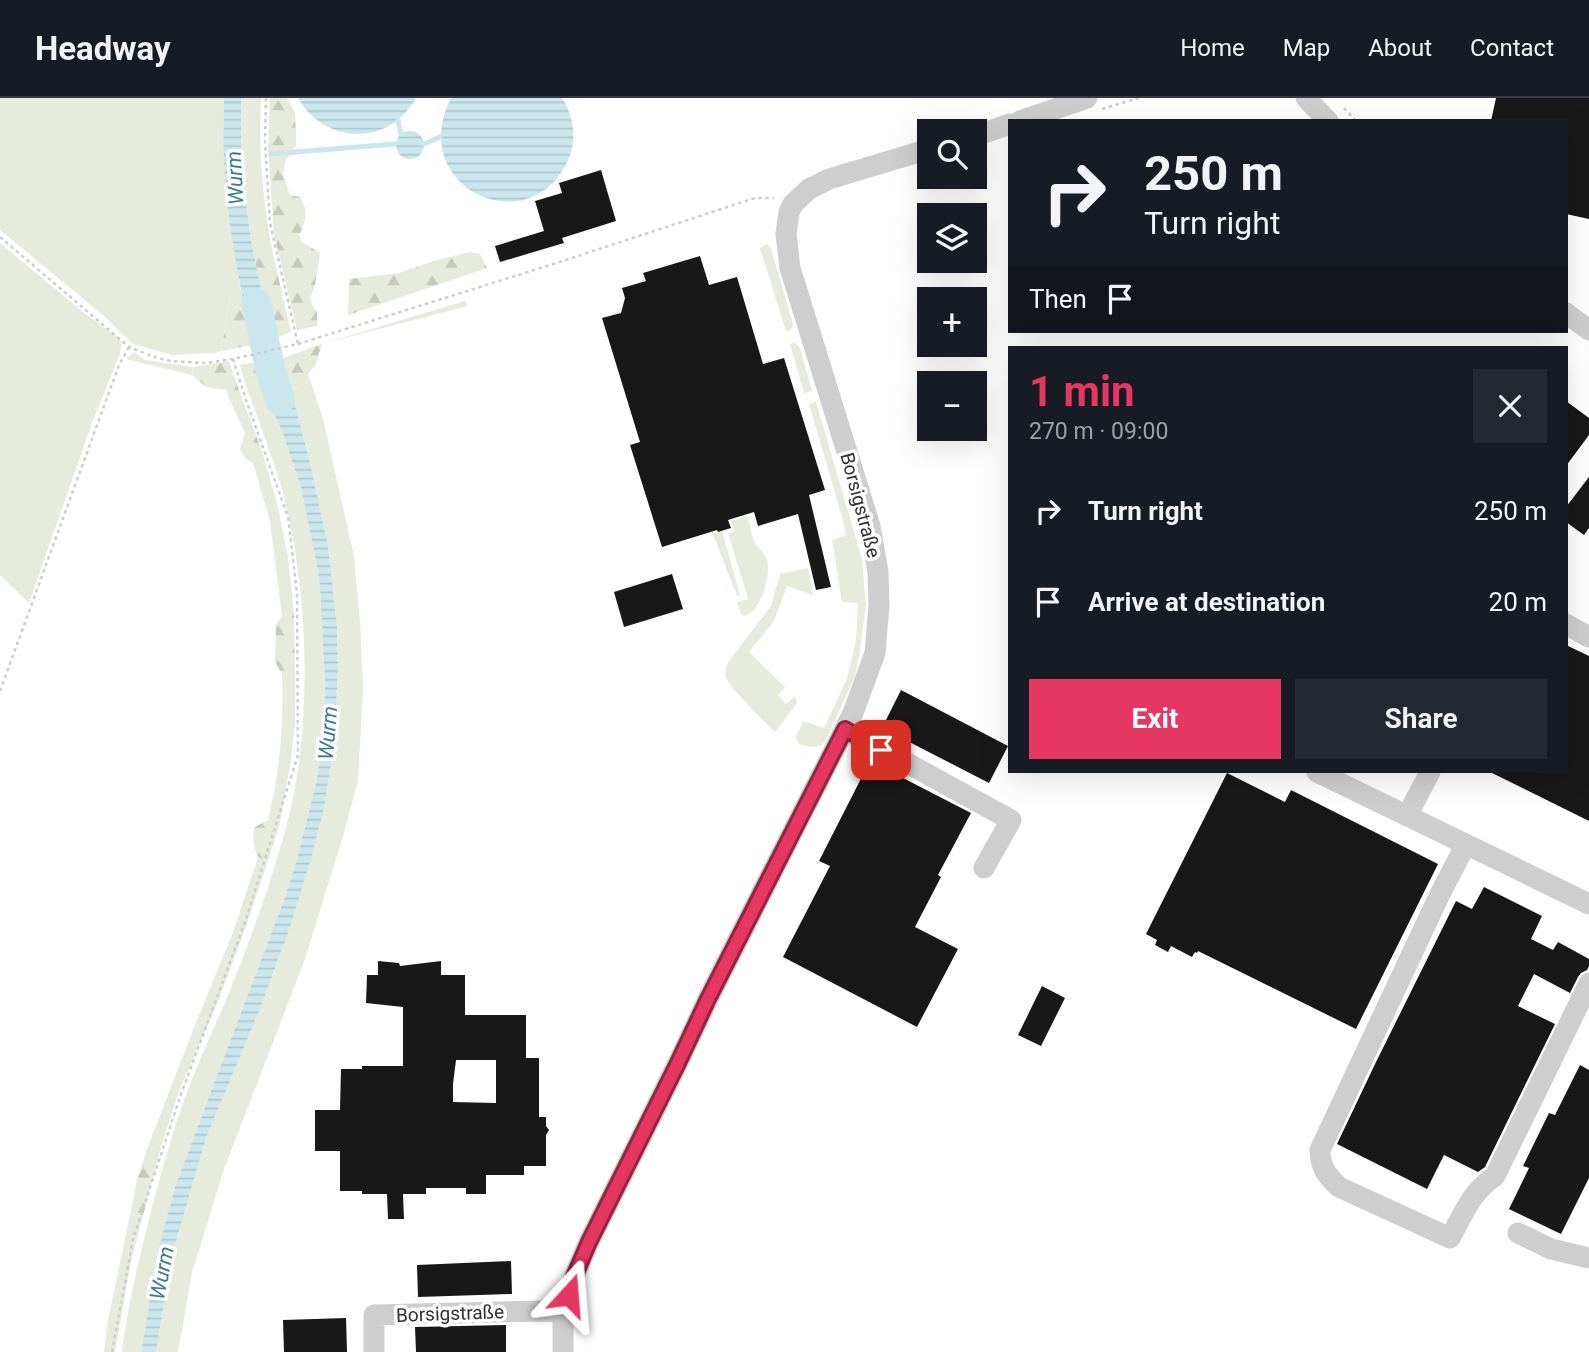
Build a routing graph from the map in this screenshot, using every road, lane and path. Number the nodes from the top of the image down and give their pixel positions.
1 (266, 98) edge
2 (1087, 98) edge
3 (1306, 98) edge
4 (1337, 101) dead end
5 (1026, 119) edge
6 (1326, 119) edge
7 (1354, 119) edge
8 (1008, 125) edge
9 (987, 132) edge
10 (917, 153) edge
11 (793, 204) junction
12 (0, 237) edge
13 (1568, 314) edge
14 (1589, 330) edge
15 (298, 344) junction
16 (129, 347) junction
17 (235, 358) junction
18 (1568, 625) edge
19 (1589, 637) edge
20 (0, 691) edge
21 (845, 729) junction
22 (1319, 773) edge
23 (1429, 773) edge
24 (1407, 816) junction
25 (1466, 844) junction
26 (984, 867) dead end
27 (1589, 904) edge
28 (1589, 983) edge
29 (1518, 1233) dead end
30 (1589, 1258) edge
31 (563, 1313) junction
32 (112, 1352) edge
33 (374, 1352) edge
34 (564, 1352) edge

1 - 15 path
2 - 5 street
3 - 6 street
4 - 7 path
8 - 9 street
10 - 11 street
11 - 15 path
11 - 21 street, Borsigstraße
12 - 16 path
13 - 14 street
15 - 17 path
16 - 17 path
16 - 20 path
17 - 32 path
18 - 19 street
21 - 26 street
21 - 31 street, Borsigstraße
22 - 24 street
23 - 24 street
24 - 25 street
25 - 27 street
25 - 28 street
29 - 30 street
31 - 33 street, Borsigstraße
31 - 34 street, Borsigstraße

